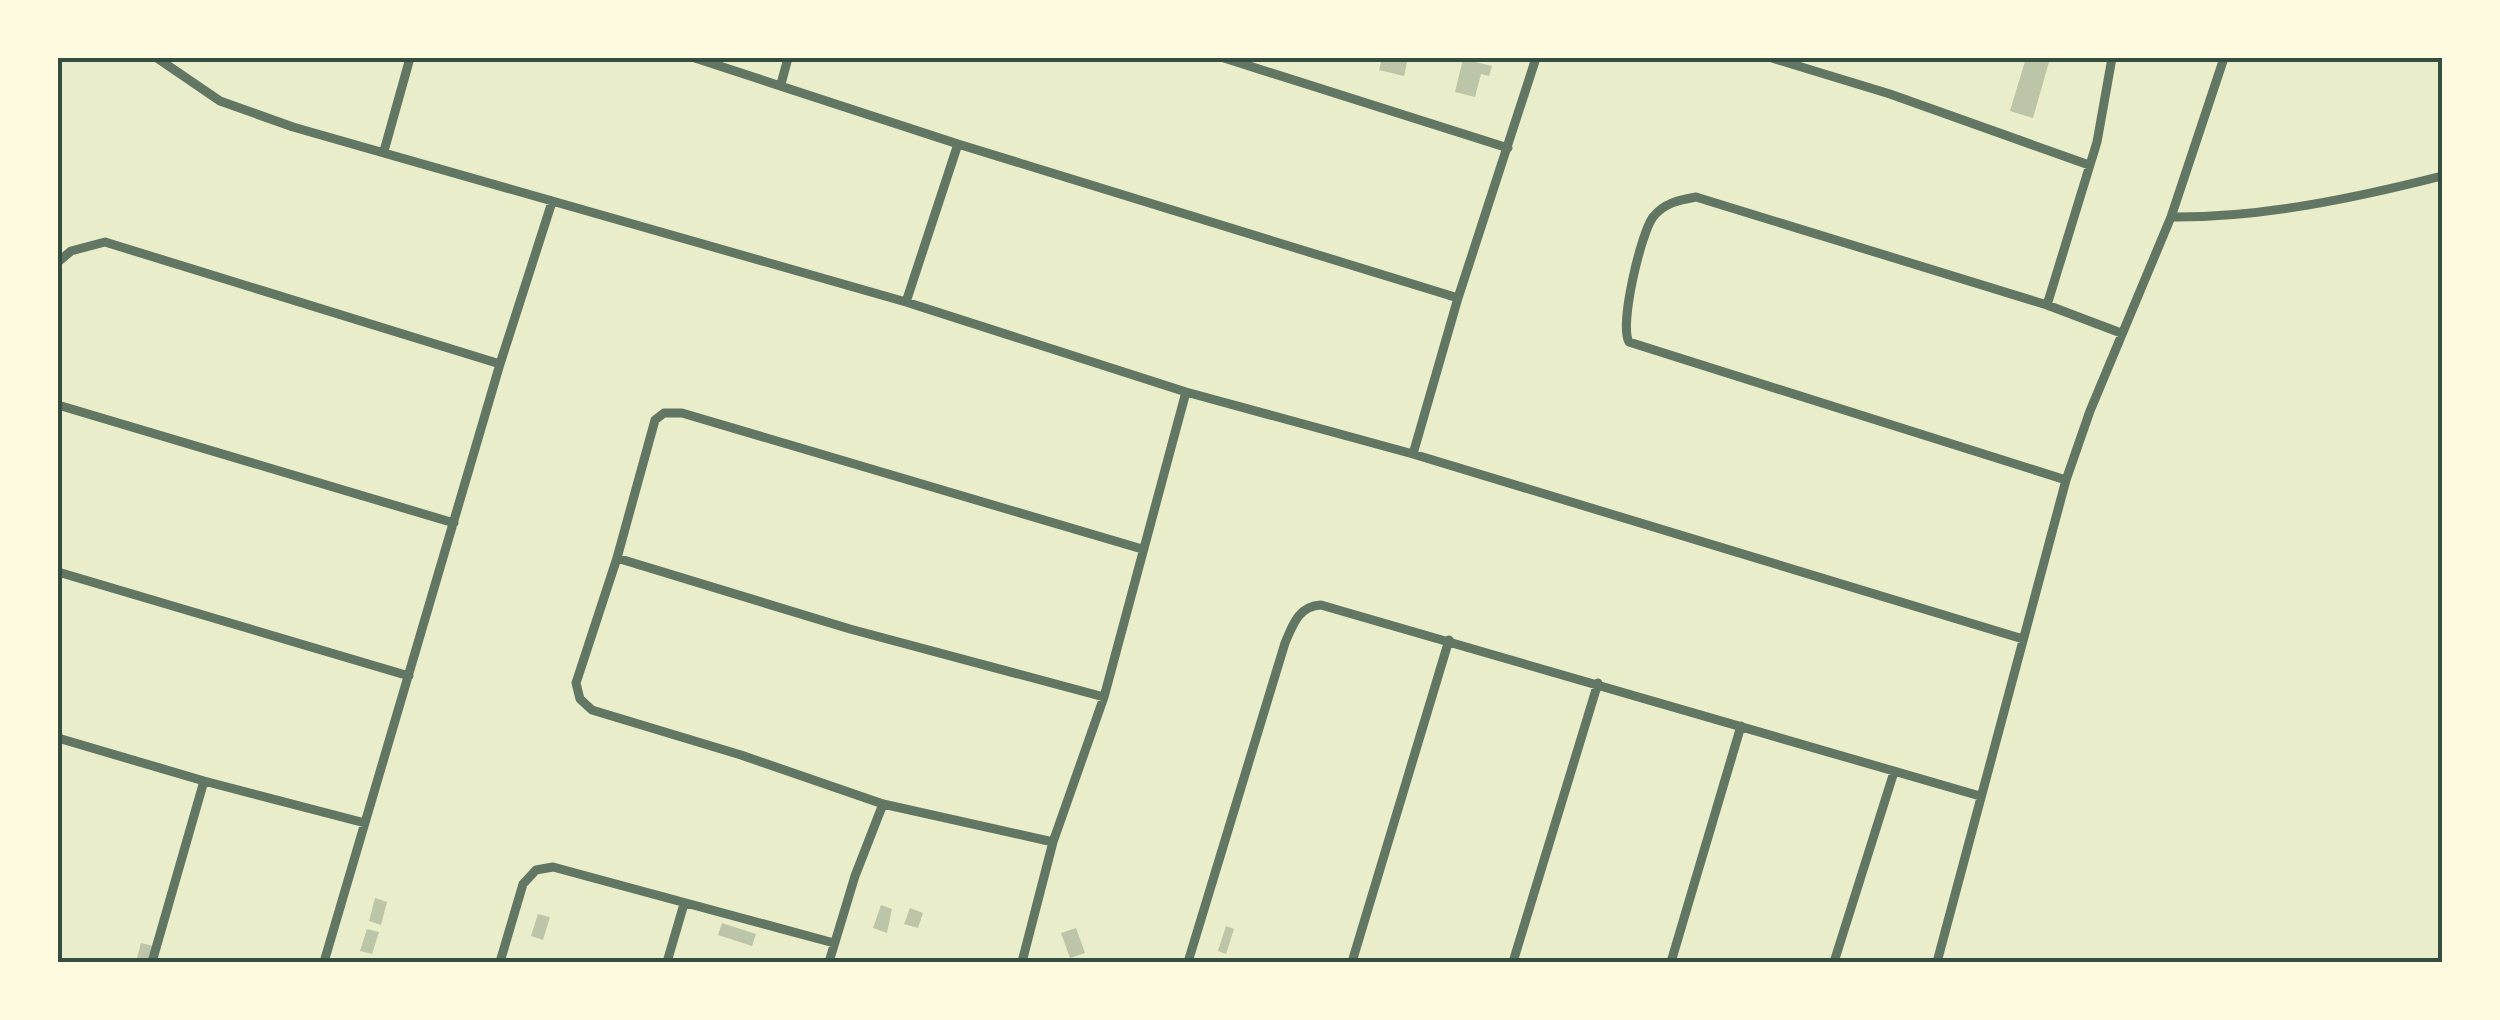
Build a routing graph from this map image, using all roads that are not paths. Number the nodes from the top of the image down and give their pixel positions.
1 (156, 58) edge
2 (410, 58) edge
3 (695, 58) edge
4 (788, 58) edge
5 (1224, 58) edge
6 (1536, 58) edge
7 (1772, 58) edge
8 (2112, 58) edge
9 (2224, 58) edge
10 (780, 84) junction
11 (958, 144) junction
12 (1508, 148) junction
13 (384, 151) junction
14 (2089, 165) junction
15 (2442, 176) edge
16 (552, 202) junction
17 (2171, 217) junction
18 (58, 262) edge
19 (1458, 298) junction
20 (906, 302) junction
21 (2047, 305) junction
22 (2122, 333) junction
23 (500, 364) junction
24 (1186, 392) junction
25 (58, 404) edge
26 (1413, 454) junction
27 (2066, 480) junction
28 (454, 523) junction
29 (1142, 549) junction
30 (617, 558) junction
31 (58, 572) edge
32 (2023, 639) junction
33 (1449, 640) junction
34 (409, 676) junction
35 (1598, 683) junction
36 (1104, 697) junction
37 (1741, 726) junction
38 (58, 738) edge
39 (1894, 772) junction
40 (204, 781) junction
41 (1980, 796) junction
42 (884, 804) junction
43 (364, 823) junction
44 (1053, 842) junction
45 (684, 904) junction
46 (834, 943) junction
47 (152, 962) edge
48 (324, 962) edge
49 (500, 962) edge
50 (668, 962) edge
51 (829, 962) edge
52 (1022, 962) edge
53 (1188, 962) edge
54 (1352, 962) edge
55 (1513, 962) edge
56 (1671, 962) edge
57 (1834, 962) edge
58 (1937, 962) edge

1 - 13 street
2 - 13 street
3 - 10 street
4 - 10 street
5 - 12 street
6 - 12 street
7 - 14 street
8 - 14 street
9 - 17 street
10 - 11 street
11 - 19 street
11 - 20 street
12 - 19 street
13 - 16 street
14 - 21 street
15 - 17 street
16 - 20 street
16 - 23 street
17 - 22 street
18 - 23 street
19 - 26 street
20 - 24 street
21 - 22 street
21 - 27 street
22 - 27 street
23 - 28 street
24 - 26 street
24 - 29 street
25 - 28 street
26 - 32 street
27 - 32 street
28 - 34 street
29 - 30 street
29 - 36 street
30 - 36 street
30 - 42 street
31 - 34 street
32 - 41 street
33 - 35 street
33 - 53 street
33 - 54 street
34 - 43 street
35 - 37 street
35 - 55 street
36 - 44 street
37 - 39 street
37 - 56 street
38 - 40 street
39 - 41 street
39 - 57 street
40 - 43 street
40 - 47 street
41 - 58 street
42 - 44 street
42 - 46 street
43 - 48 street
44 - 52 street
45 - 46 street
45 - 49 street
45 - 50 street
46 - 51 street

